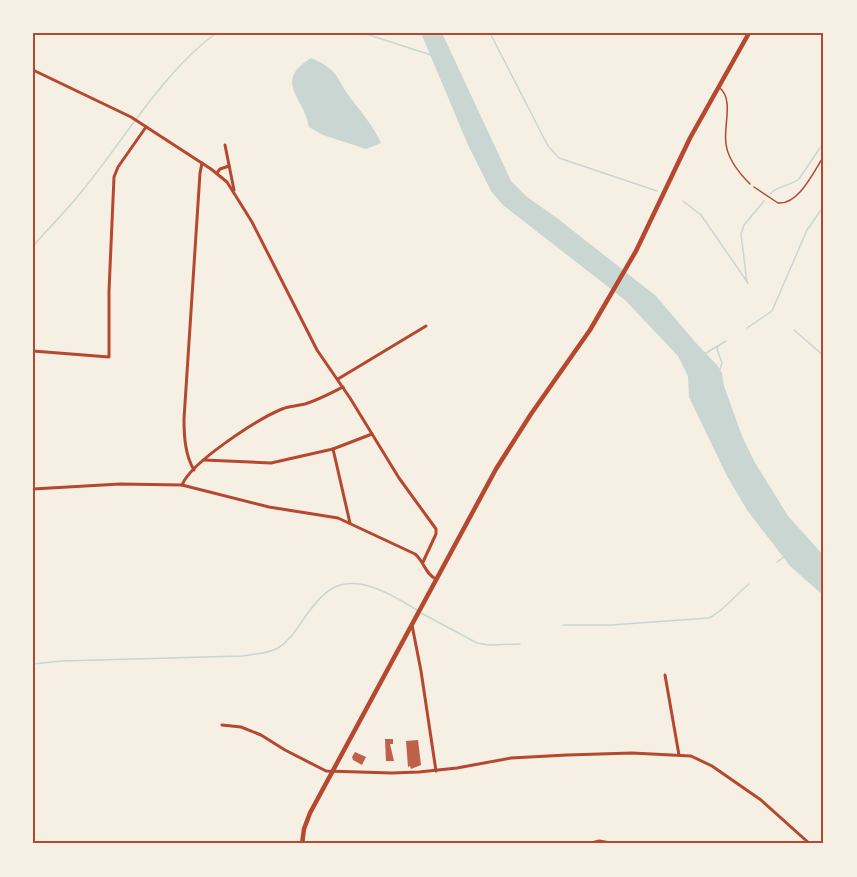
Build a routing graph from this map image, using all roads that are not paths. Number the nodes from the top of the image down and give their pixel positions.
1 (749, 33) edge
2 (33, 70) edge
3 (717, 87) junction
4 (147, 127) junction
5 (225, 145) dead end
6 (202, 163) junction
7 (229, 166) junction
8 (217, 173) junction
9 (750, 184) road end
10 (237, 197) junction
11 (426, 326) dead end
12 (33, 351) edge
13 (338, 380) junction
14 (343, 387) junction
15 (373, 434) junction
16 (333, 449) junction
17 (204, 460) junction
18 (194, 470) junction
19 (182, 485) junction
20 (33, 489) edge
21 (350, 523) junction
22 (423, 562) junction
23 (436, 579) junction
24 (412, 622) junction
25 (665, 675) dead end
26 (222, 725) dead end
27 (679, 755) junction
28 (332, 771) junction
29 (436, 771) junction
30 (302, 844) edge
31 (589, 844) edge
32 (617, 844) edge
33 (810, 844) edge

1 - 3 main road
2 - 4 street
3 - 9 lane
3 - 23 main road
4 - 6 street
4 - 12 street
5 - 7 street
6 - 8 street
6 - 18 street
7 - 8 street
7 - 10 street
8 - 10 street
10 - 13 street
11 - 13 street
13 - 14 street
14 - 15 street
14 - 17 street
15 - 16 street
15 - 22 street
16 - 17 street
16 - 21 street
17 - 18 street
18 - 19 street
19 - 20 street
19 - 21 street
21 - 22 street
22 - 23 street
23 - 24 main road
24 - 28 main road
24 - 29 street
25 - 27 street
26 - 28 street
27 - 29 street
27 - 33 street
28 - 29 street
28 - 30 main road
31 - 32 street

